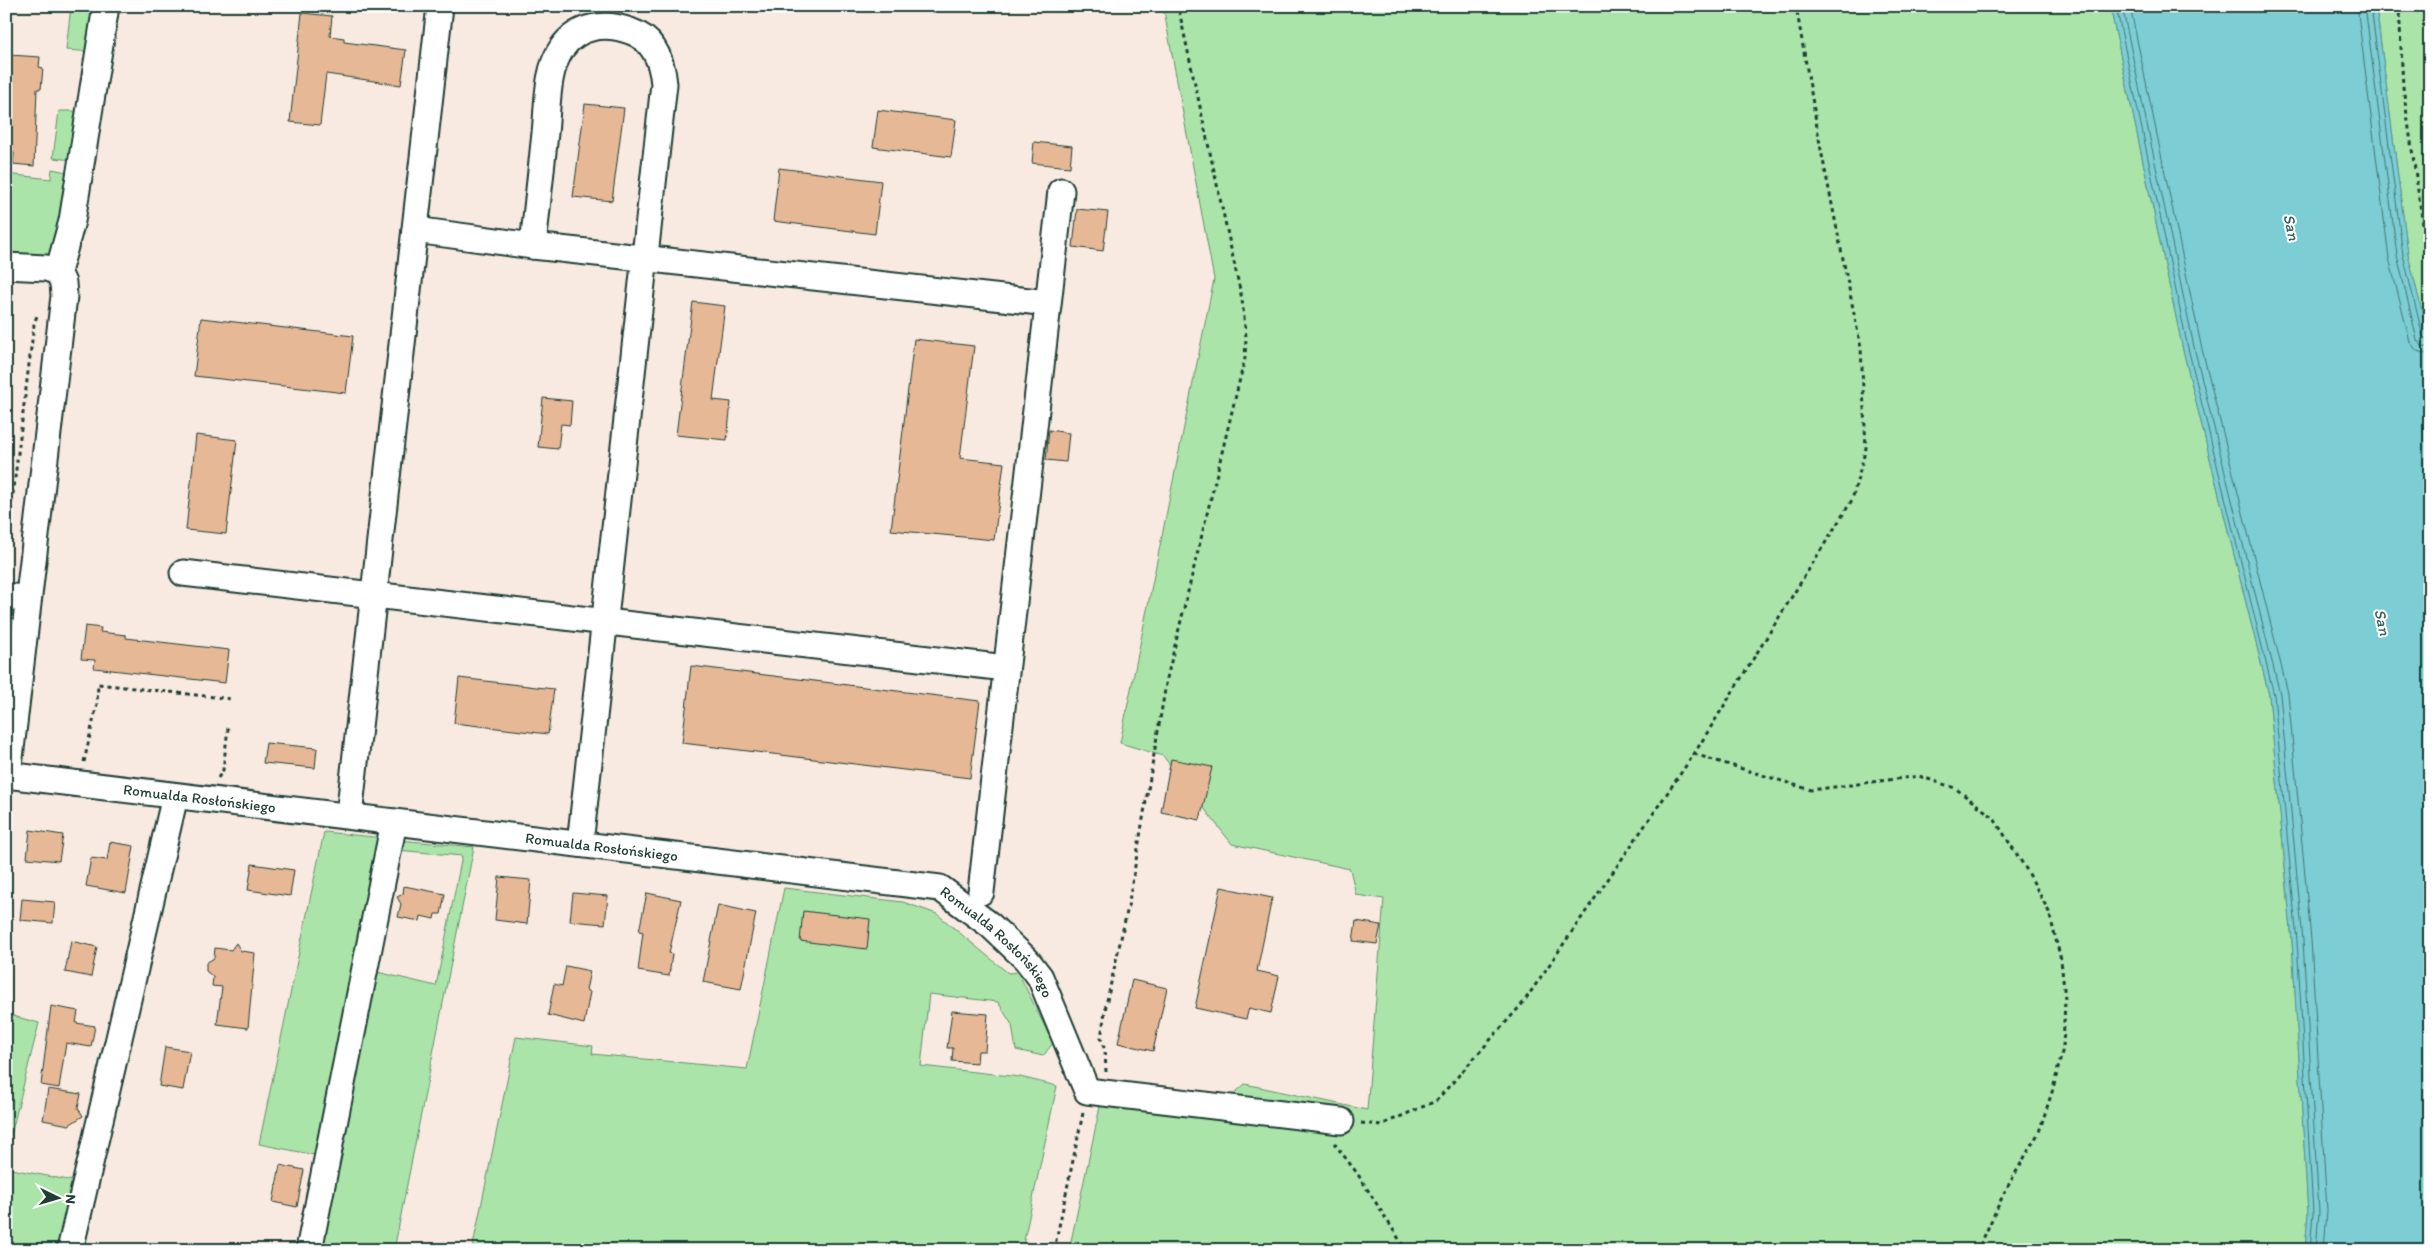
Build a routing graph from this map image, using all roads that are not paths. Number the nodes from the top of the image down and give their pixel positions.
1 (106, 6) edge
2 (440, 6) edge
3 (1061, 191) dead end
4 (415, 230) junction
5 (533, 246) junction
6 (645, 259) junction
7 (6, 266) edge
8 (58, 272) junction
9 (1048, 303) junction
10 (183, 573) dead end
11 (373, 595) junction
12 (17, 598) edge
13 (605, 621) junction
14 (1006, 668) junction
15 (7, 775) edge
16 (175, 796) junction
17 (349, 816) junction
18 (394, 822) junction
19 (580, 844) junction
20 (981, 892) dead end
21 (1335, 1130) road end
22 (70, 1250) edge
23 (309, 1250) edge

1 - 8 street
2 - 4 street
3 - 9 street
4 - 5 street
4 - 11 street
5 - 6 street
5 - 6 street
6 - 9 street
6 - 13 street
7 - 8 street
8 - 12 street
9 - 14 street
10 - 11 street
11 - 13 street
11 - 17 street
12 - 15 street
13 - 14 street
13 - 19 street
14 - 20 street
15 - 16 street, Romualda Rosłońskiego
16 - 17 street, Romualda Rosłońskiego
16 - 22 street
17 - 18 street, Romualda Rosłońskiego
18 - 19 street, Romualda Rosłońskiego
18 - 23 street
19 - 21 street, Romualda Rosłońskiego

